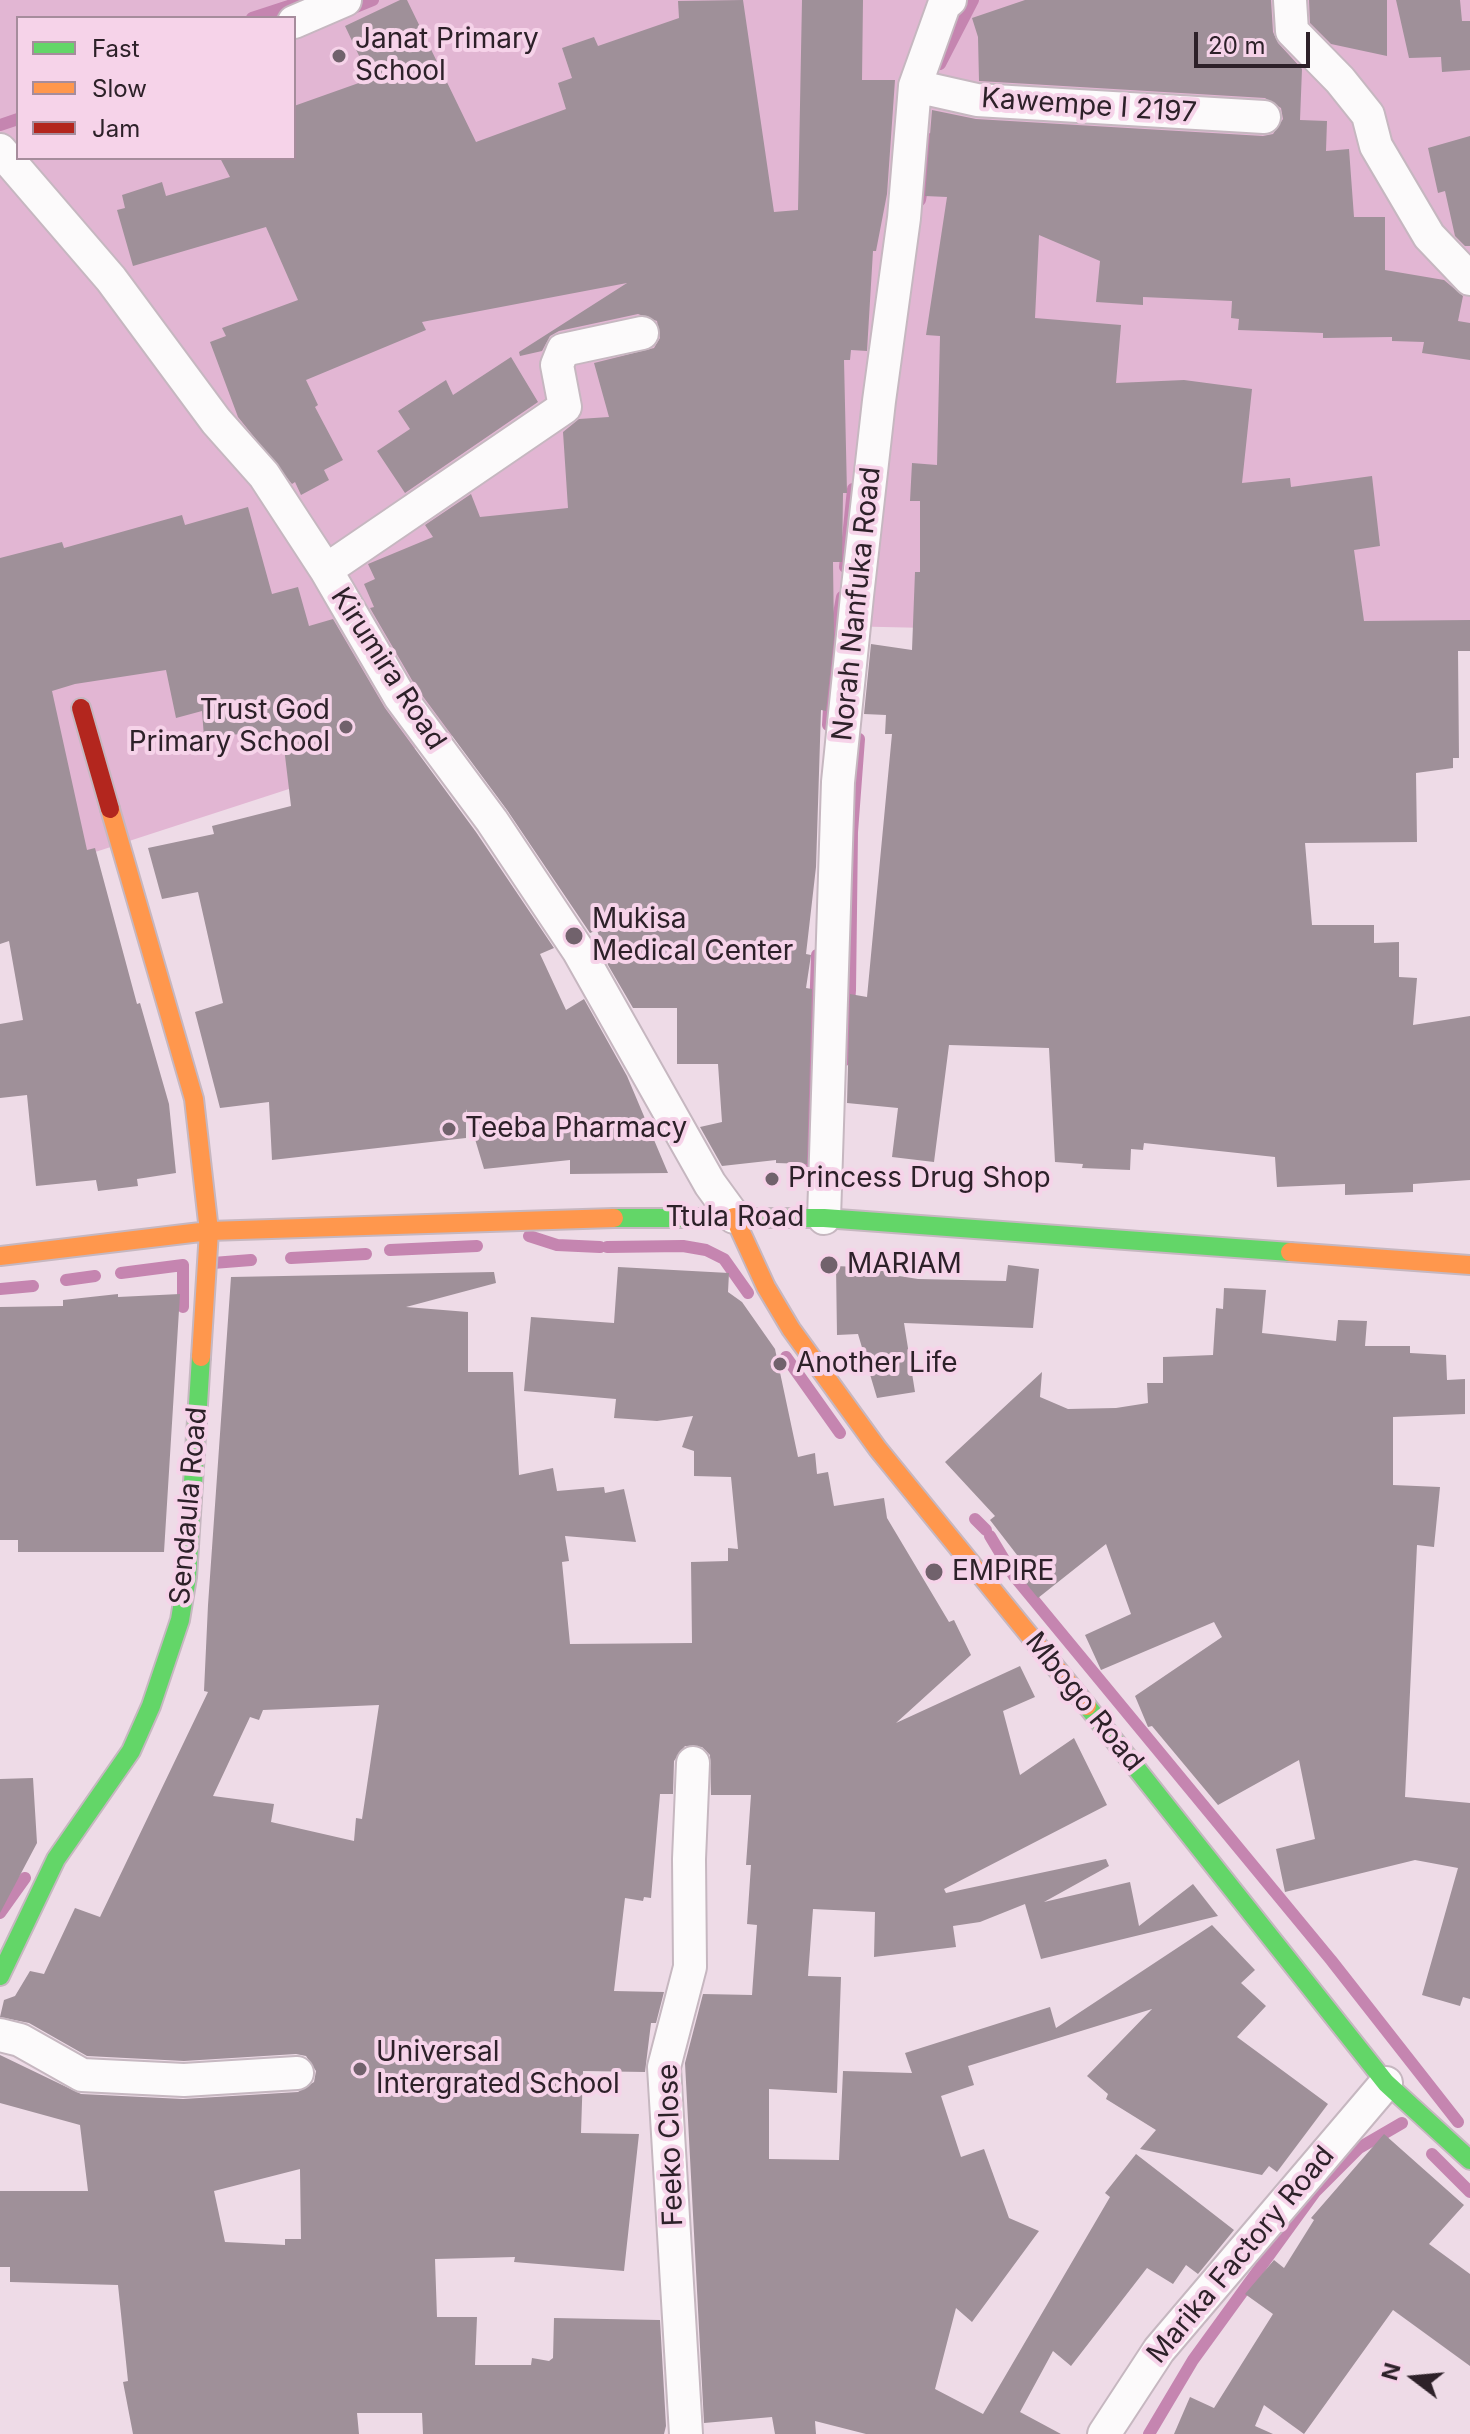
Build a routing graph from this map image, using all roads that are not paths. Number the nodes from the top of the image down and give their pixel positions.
1 (345, 0) edge
2 (1290, 0) edge
3 (946, 2) edge
4 (296, 21) edge
5 (915, 86) junction
6 (1264, 117) dead end
7 (0, 148) edge
8 (1470, 279) edge
9 (642, 333) dead end
10 (326, 570) junction
11 (81, 708) dead end
12 (734, 1217) junction
13 (824, 1218) junction
14 (209, 1231) junction
15 (0, 1256) edge
16 (1470, 1265) edge
17 (693, 1763) dead end
18 (0, 1976) edge
19 (0, 2035) edge
20 (297, 2073) dead end
21 (1386, 2083) junction
22 (1470, 2160) edge
23 (686, 2434) edge
24 (1104, 2434) edge

1 - 4 street
2 - 8 street
3 - 5 street, Norah Nanfuka Road
5 - 6 street, Kawempe I 2197
5 - 13 street, Norah Nanfuka Road
7 - 10 street, Kirumira Road
9 - 10 street
10 - 12 street, Kirumira Road
11 - 14 street, Sendaula Road
12 - 13 street, Ttula Road
12 - 14 street, Ttula Road
12 - 21 street, Mbogo Road
13 - 16 street, Ttula Road
14 - 15 street, Ttula Road
14 - 18 street, Sendaula Road
17 - 23 street, Feeko Close
19 - 20 street
21 - 22 street, Mbogo Road
21 - 24 street, Marika Factory Road

